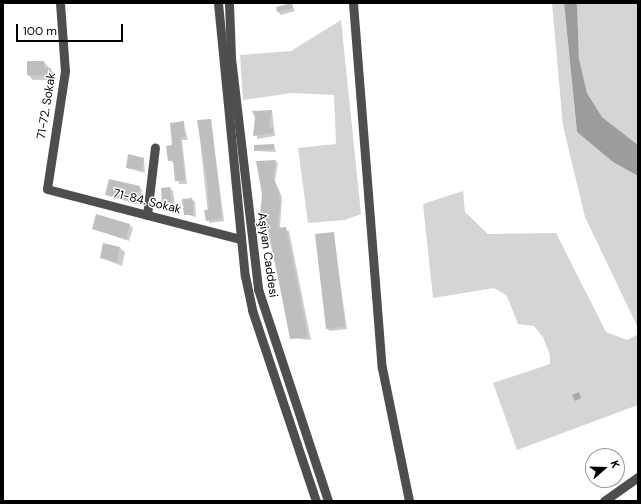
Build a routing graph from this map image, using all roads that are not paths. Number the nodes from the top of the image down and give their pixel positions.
1 (60, 3) edge
2 (218, 3) edge
3 (229, 3) edge
4 (353, 3) edge
5 (155, 146) dead end
6 (47, 189) joint
7 (147, 215) junction
8 (241, 239) junction
9 (638, 477) edge
10 (638, 483) edge
11 (316, 501) edge
12 (328, 501) edge
13 (409, 501) edge
14 (604, 501) edge
15 (614, 501) edge

1 - 6 street, 71-72. Sokak
2 - 8 street, Aşiyan Caddesi
3 - 12 street, Aşiyan Caddesi
4 - 13 street
5 - 7 street
6 - 7 street, 71-84. Sokak
7 - 8 street, 71-84. Sokak
8 - 11 street, Aşiyan Caddesi
9 - 14 street
10 - 15 street

